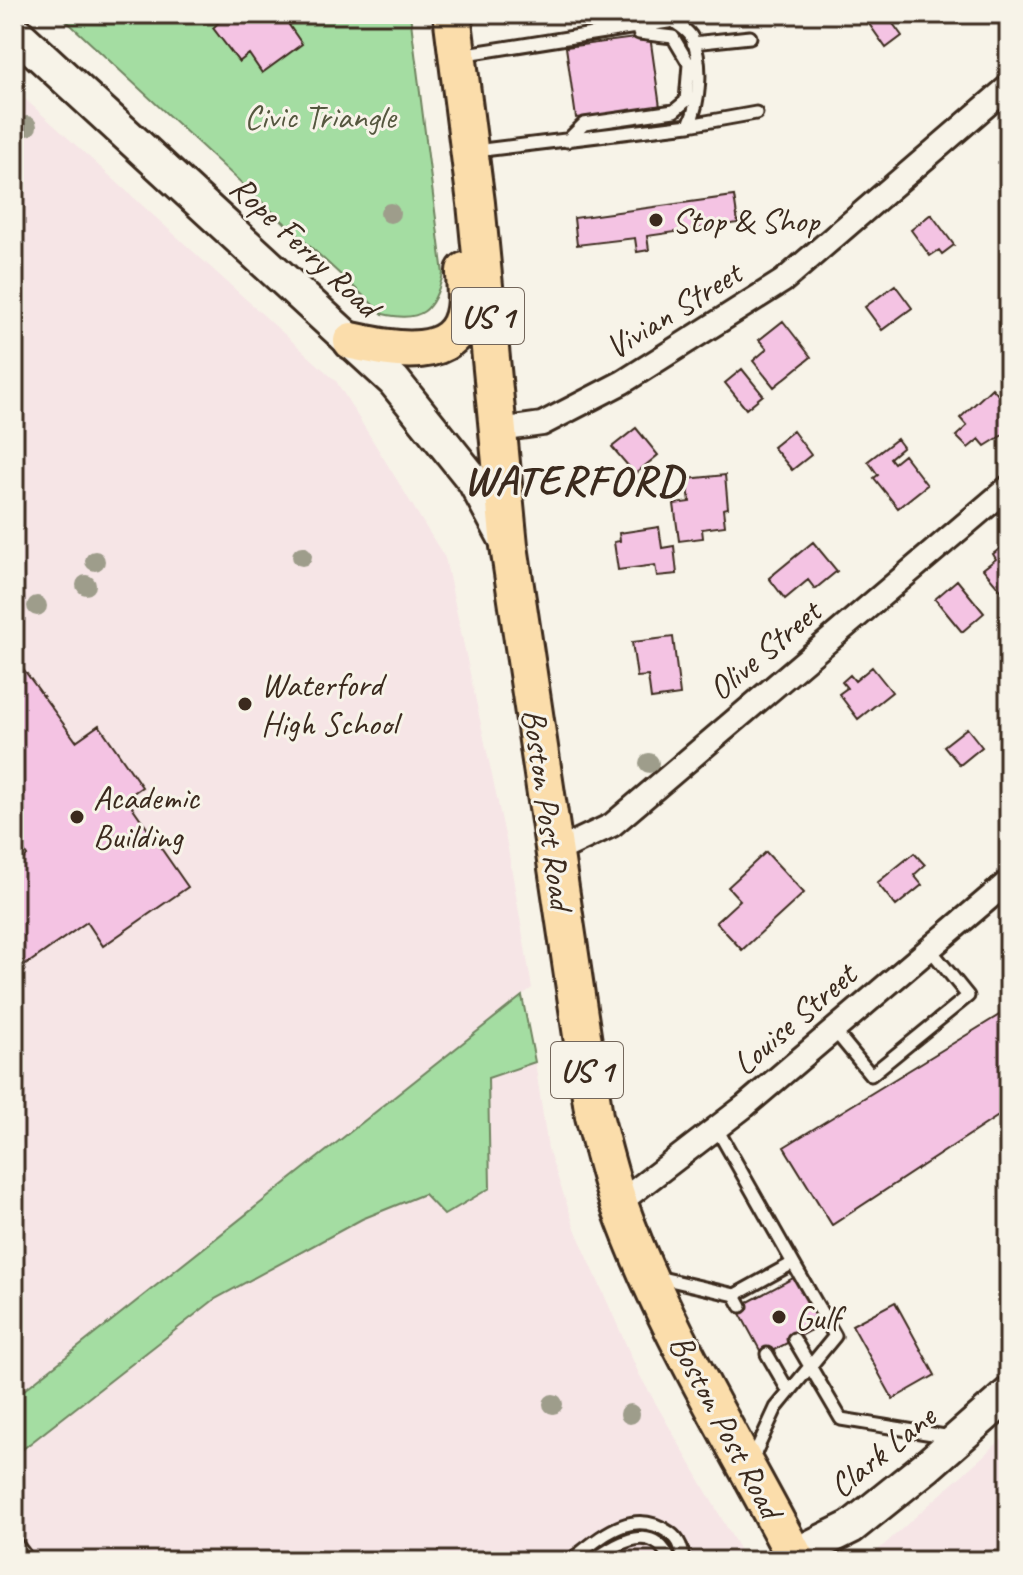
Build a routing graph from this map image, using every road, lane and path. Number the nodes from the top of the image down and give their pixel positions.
1 (452, 14) edge
2 (14, 31) edge
3 (750, 37) dead end
4 (546, 41) junction
5 (693, 43) junction
6 (457, 55) junction
7 (1009, 86) edge
8 (756, 113) dead end
9 (689, 125) junction
10 (566, 141) junction
11 (470, 152) junction
12 (476, 203) junction
13 (352, 341) junction
14 (499, 430) junction
15 (1009, 487) edge
16 (509, 546) junction
17 (555, 852) junction
18 (1009, 881) edge
19 (930, 949) junction
20 (834, 1030) junction
21 (717, 1129) junction
22 (619, 1203) junction
23 (793, 1263) junction
24 (649, 1276) junction
25 (794, 1339) dead end
26 (767, 1354) dead end
27 (810, 1367) junction
28 (789, 1392) junction
29 (1009, 1394) edge
30 (959, 1438) junction
31 (747, 1470) junction
32 (14, 1541) edge
33 (796, 1558) edge
34 (29, 1561) edge
35 (570, 1561) edge
36 (593, 1561) edge
37 (670, 1561) edge
38 (682, 1561) edge

1 - 6 main road, Boston Post Road / US 1
2 - 13 main road, Rope Ferry Road
3 - 5 lane
4 - 5 lane
4 - 6 lane
4 - 10 lane
5 - 9 lane
6 - 11 main road, Boston Post Road / US 1
7 - 14 street, Vivian Street
8 - 9 lane
9 - 10 lane
10 - 11 lane
11 - 12 main road, Boston Post Road / US 1
12 - 13 main road
12 - 14 main road, Boston Post Road / US 1
13 - 16 main road, Rope Ferry Road
14 - 16 main road, Boston Post Road / US 1
15 - 17 street, Olive Street
16 - 17 main road, Boston Post Road / US 1
17 - 22 main road, Boston Post Road / US 1
18 - 19 street, Louise Street
19 - 20 street, Louise Street
19 - 20 lane
20 - 21 street, Louise Street
21 - 22 street, Louise Street
21 - 23 lane
22 - 24 main road, Boston Post Road / US 1
23 - 24 lane
23 - 27 lane
24 - 31 main road, Boston Post Road / US 1
25 - 27 lane
26 - 28 lane
27 - 28 lane
27 - 30 lane
28 - 31 lane
29 - 30 main road, Clark Lane
30 - 33 main road, Clark Lane
31 - 33 main road, Boston Post Road / US 1
32 - 34 lane
35 - 38 lane
36 - 37 lane

